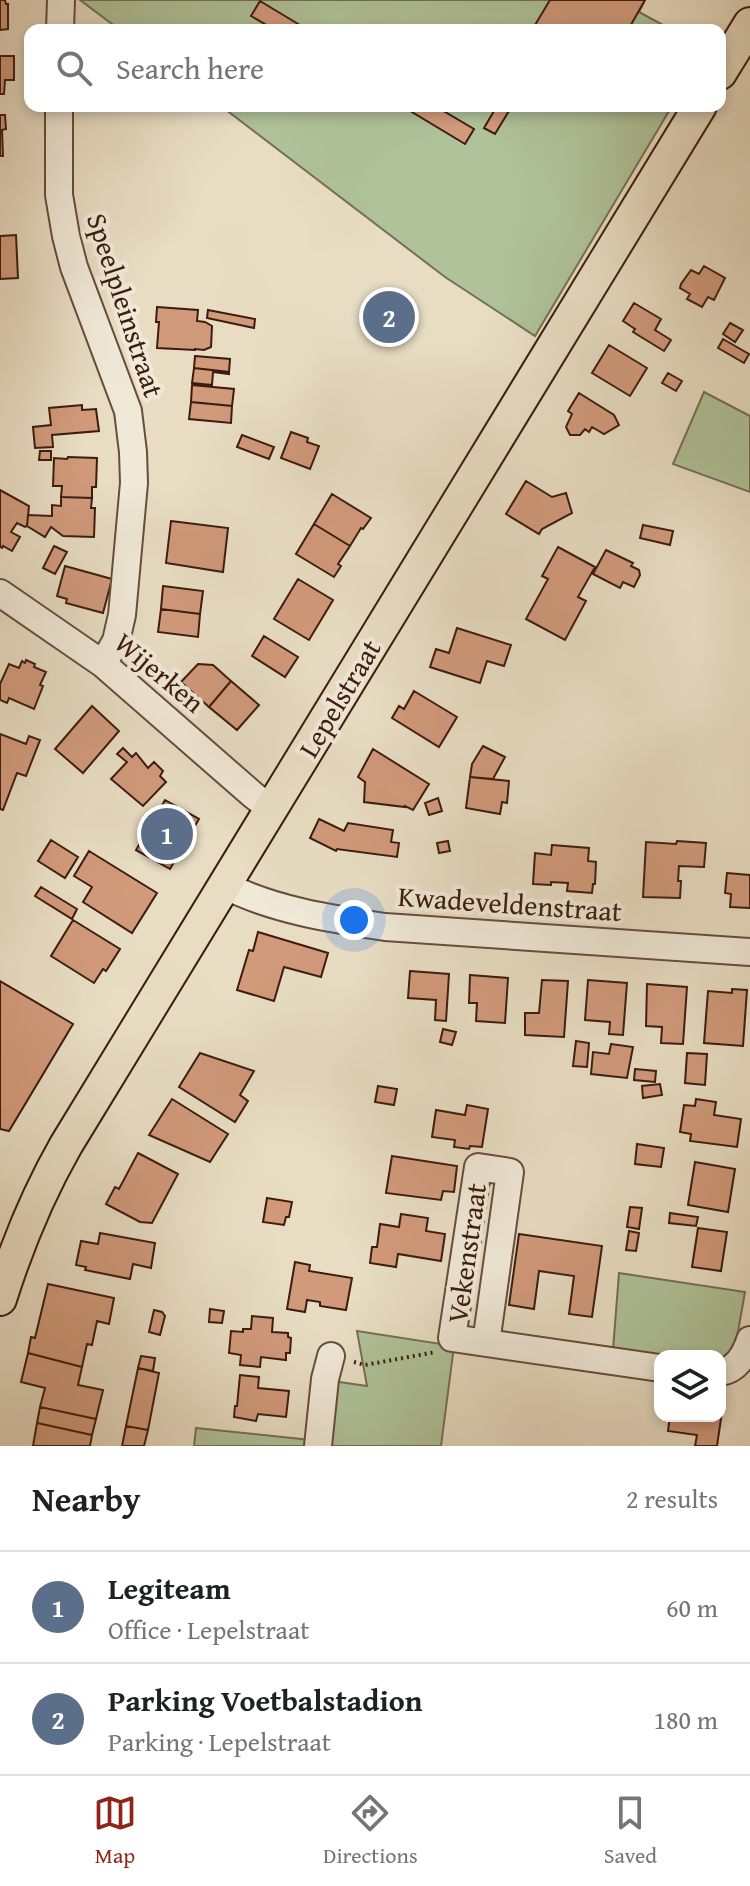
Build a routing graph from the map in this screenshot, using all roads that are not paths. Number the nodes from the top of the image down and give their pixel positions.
1 (61, 0) edge
2 (60, 24) edge
3 (750, 24) edge
4 (726, 63) edge
5 (59, 112) edge
6 (696, 112) edge
7 (0, 593) edge
8 (103, 664) junction
9 (271, 809) junction
10 (224, 885) junction
11 (750, 952) edge
12 (0, 1299) edge
13 (750, 1340) edge
14 (486, 1343) junction
15 (331, 1356) road end
16 (654, 1367) edge
17 (726, 1372) edge
18 (318, 1446) edge

1 - 2 street
3 - 4 main road
5 - 8 street, Speelpleinstraat
6 - 9 main road, Lepelstraat
7 - 8 street, Wijerken
8 - 9 street, Wijerken
9 - 10 main road, Lepelstraat
10 - 11 street, Kwadeveldenstraat
10 - 12 main road, Lepelstraat
13 - 17 street
14 - 14 street, Vekenstraat
14 - 16 street, Vekenstraat
15 - 18 street

